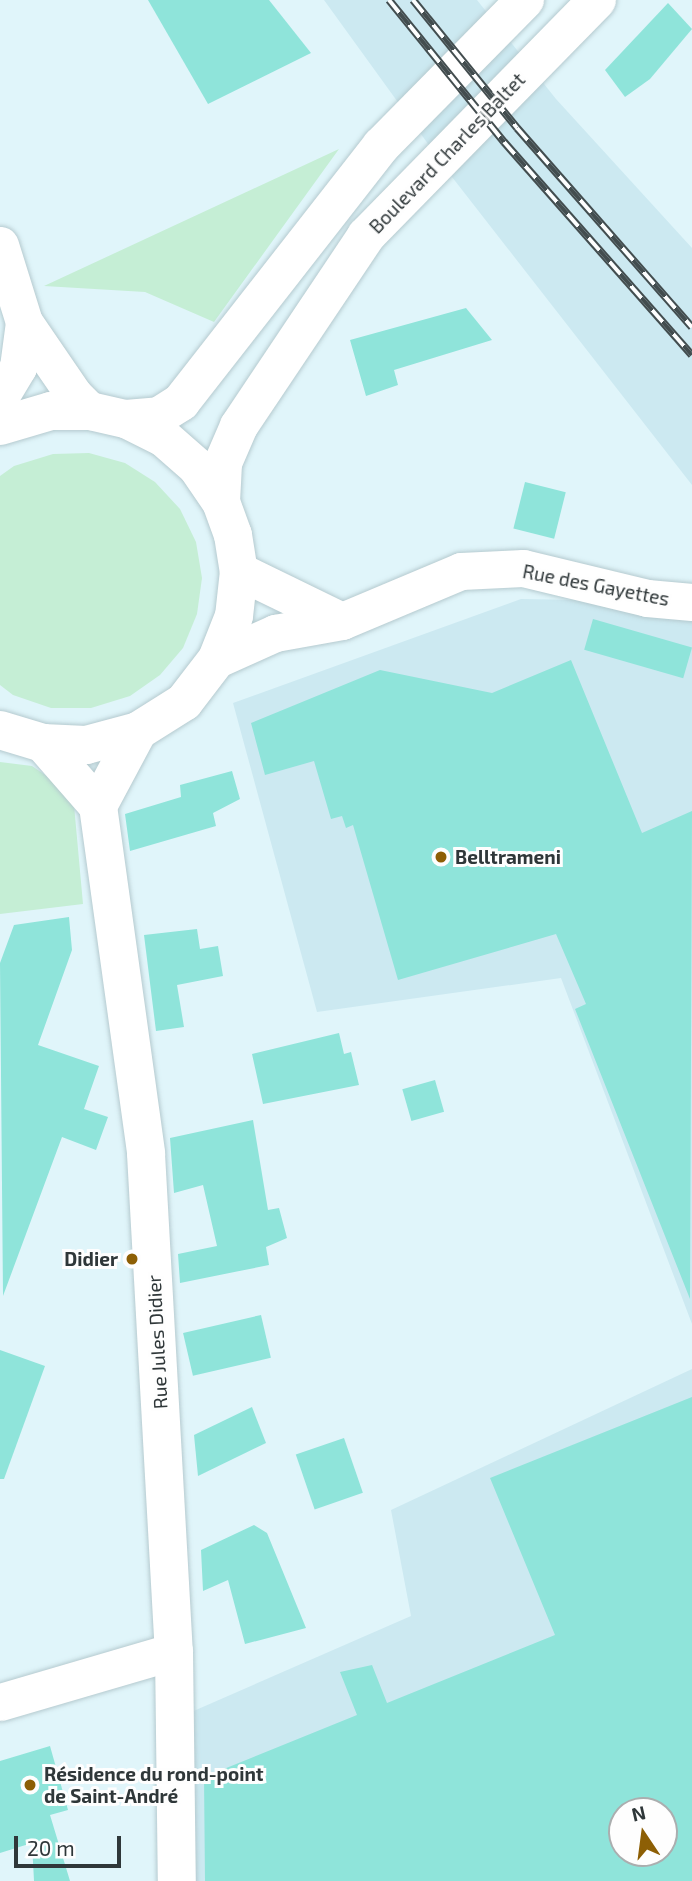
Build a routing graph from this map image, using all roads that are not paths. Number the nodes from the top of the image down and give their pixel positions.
1 (525, 0) edge
2 (597, 0) edge
3 (0, 245) edge
4 (24, 322) junction
5 (0, 397) edge
6 (108, 415) junction
7 (0, 426) edge
8 (221, 502) junction
9 (239, 570) junction
10 (692, 602) edge
11 (342, 621) junction
12 (217, 659) junction
13 (0, 730) edge
14 (138, 731) junction
15 (43, 743) junction
16 (98, 806) junction
17 (174, 1650) junction
18 (0, 1702) edge
19 (177, 1881) edge

1 - 6 street
2 - 8 street, Boulevard Charles Baltet
3 - 4 street
4 - 5 street
4 - 6 street
6 - 7 street
6 - 8 street
8 - 9 street
9 - 11 street
9 - 12 street
10 - 11 street, Rue des Gayettes
11 - 12 street, Rue des Gayettes
12 - 14 street
13 - 15 street
14 - 15 street
14 - 16 street
15 - 16 street
16 - 17 street, Rue Jules Didier
17 - 18 street
17 - 19 street, Rue Jules Didier

